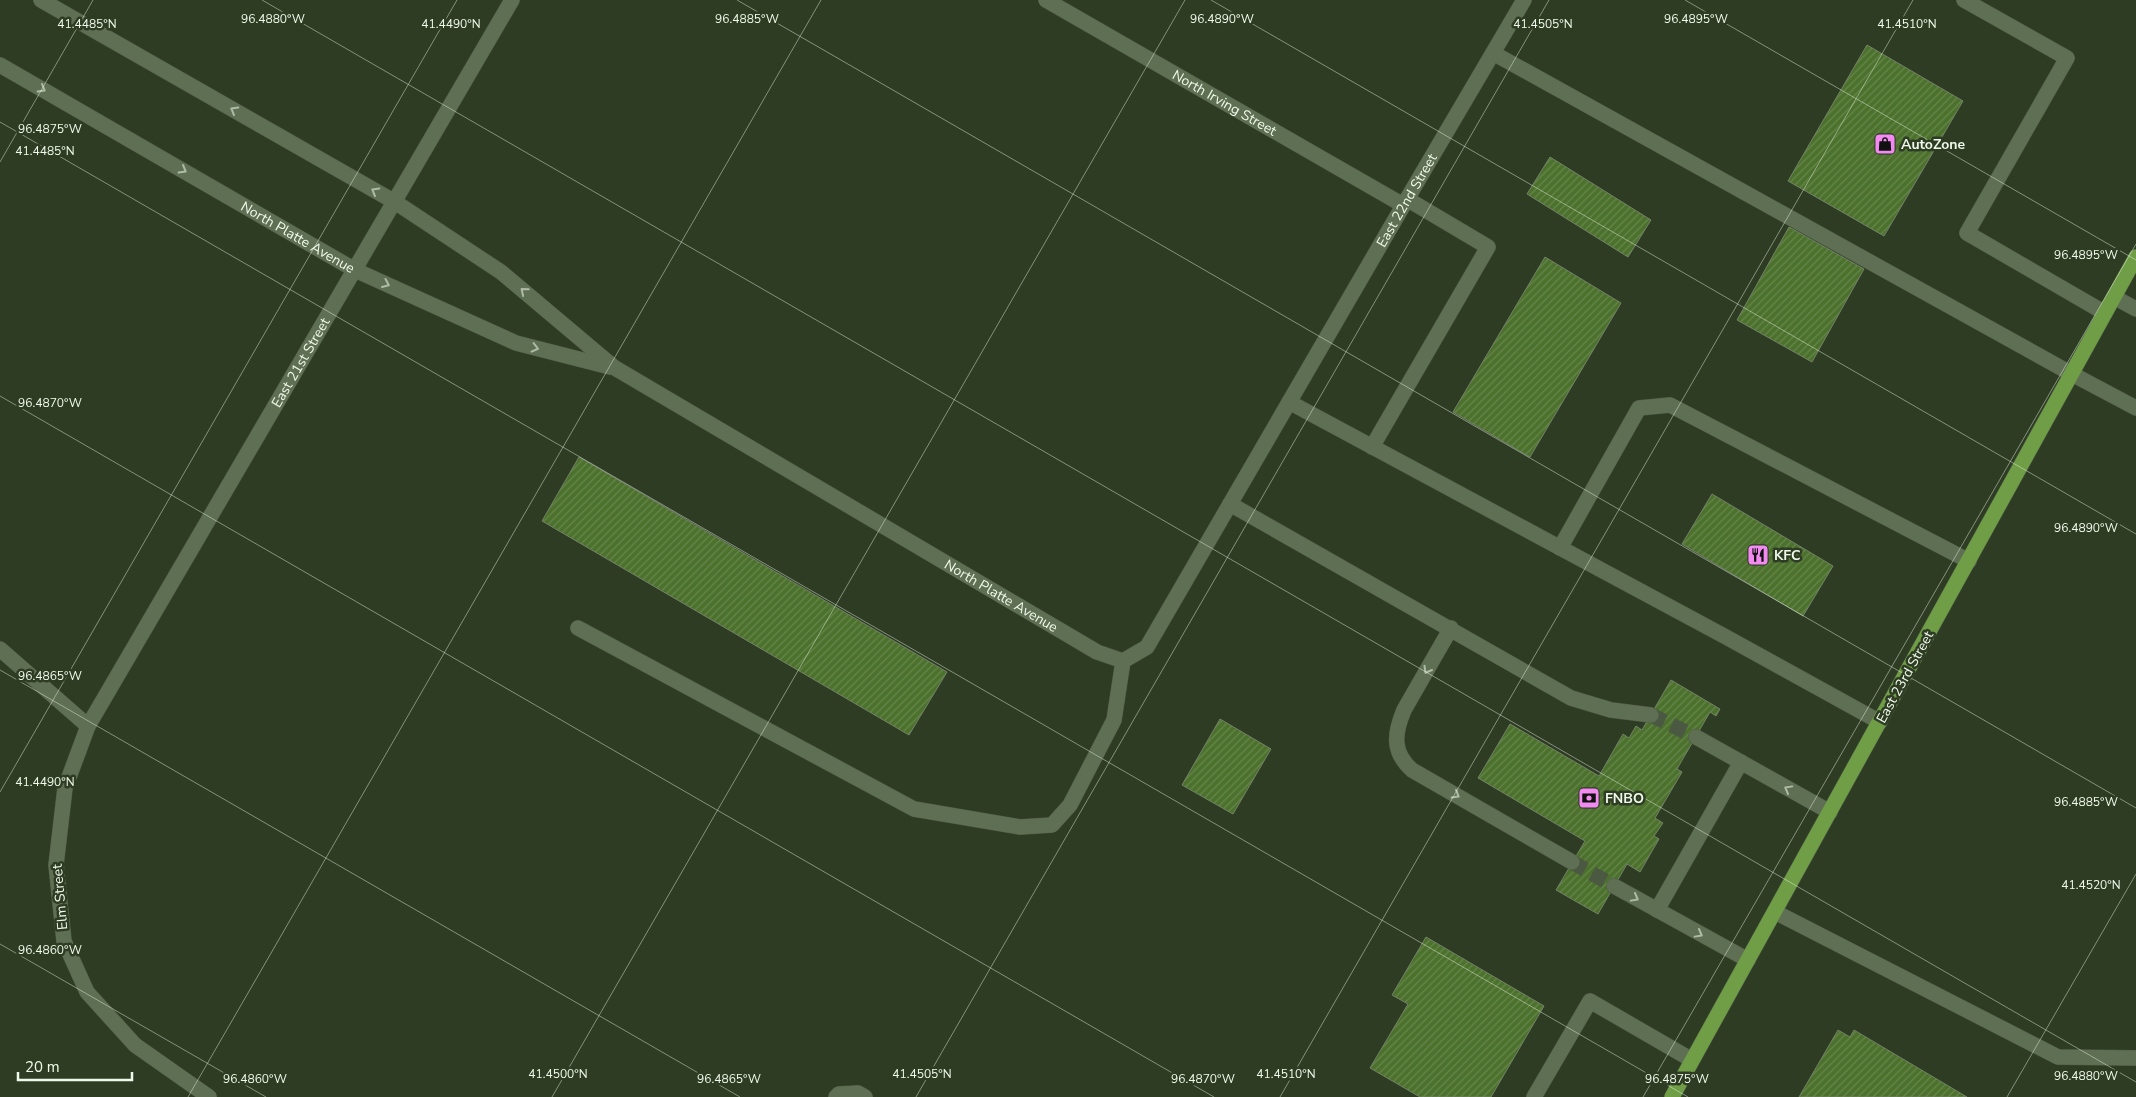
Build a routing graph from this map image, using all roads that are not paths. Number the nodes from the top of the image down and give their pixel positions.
1 (41, 0) edge
2 (512, 0) edge
3 (1046, 0) edge
4 (1524, 0) edge
5 (1964, 0) edge
6 (1493, 53) junction
7 (0, 65) edge
8 (395, 202) junction
9 (1405, 202) junction
10 (2136, 257) edge
11 (355, 270) junction
12 (2114, 297) junction
13 (2136, 309) edge
14 (2105, 313) junction
15 (614, 368) junction
16 (2072, 374) junction
17 (1289, 402) junction
18 (2136, 408) edge
19 (1372, 447) junction
20 (1230, 504) junction
21 (1560, 548) junction
22 (1969, 561) junction
23 (578, 628) dead end
24 (1451, 628) junction
25 (0, 649) edge
26 (1123, 661) junction
27 (1651, 715) tunnel mouth
28 (1880, 722) junction
29 (88, 726) junction
30 (1696, 737) tunnel mouth
31 (1741, 762) junction
32 (1830, 812) junction
33 (1572, 862) tunnel mouth
34 (1614, 886) tunnel mouth
35 (1657, 910) junction
36 (1775, 912) junction
37 (1748, 960) junction
38 (2136, 1058) edge
39 (1692, 1060) junction
40 (209, 1097) edge
41 (836, 1097) edge
42 (865, 1097) edge
43 (1534, 1097) edge
44 (1672, 1097) edge

8 -> 1 street, North Platte Avenue
2 - 8 street, East 21st Street
3 - 9 street, North Irving Street
4 - 6 street, East 22nd Street
5 - 14 street
6 - 9 street, East 22nd Street
6 - 16 street
7 -> 11 street, North Platte Avenue
8 - 11 street, East 21st Street
15 -> 8 street, North Platte Avenue
9 - 17 street, East 22nd Street
9 - 19 street, North Irving Street
10 - 12 main road, East 23rd Street
11 -> 15 street, North Platte Avenue
11 - 29 street, East 21st Street
12 - 13 street
12 - 14 main road, East 23rd Street
14 - 16 main road, East 23rd Street
15 - 26 street, North Platte Avenue
16 - 18 street
16 - 22 main road, East 23rd Street
17 - 19 street
17 - 20 street
19 - 21 street
20 - 24 street
20 - 26 street
21 - 22 street
21 - 28 street
22 - 28 main road, East 23rd Street
23 - 26 street
24 - 27 street
24 -> 33 street
25 - 29 street
28 - 32 main road, East 23rd Street
29 - 40 street, Elm Street
30 - 31 street
32 -> 31 street
31 - 35 street
32 - 36 main road, East 23rd Street
34 -> 35 street
35 -> 37 street
36 - 37 main road, East 23rd Street
36 - 38 street
37 - 39 main road, East 23rd Street
39 - 43 street
39 - 44 main road, East 23rd Street
41 - 42 street

